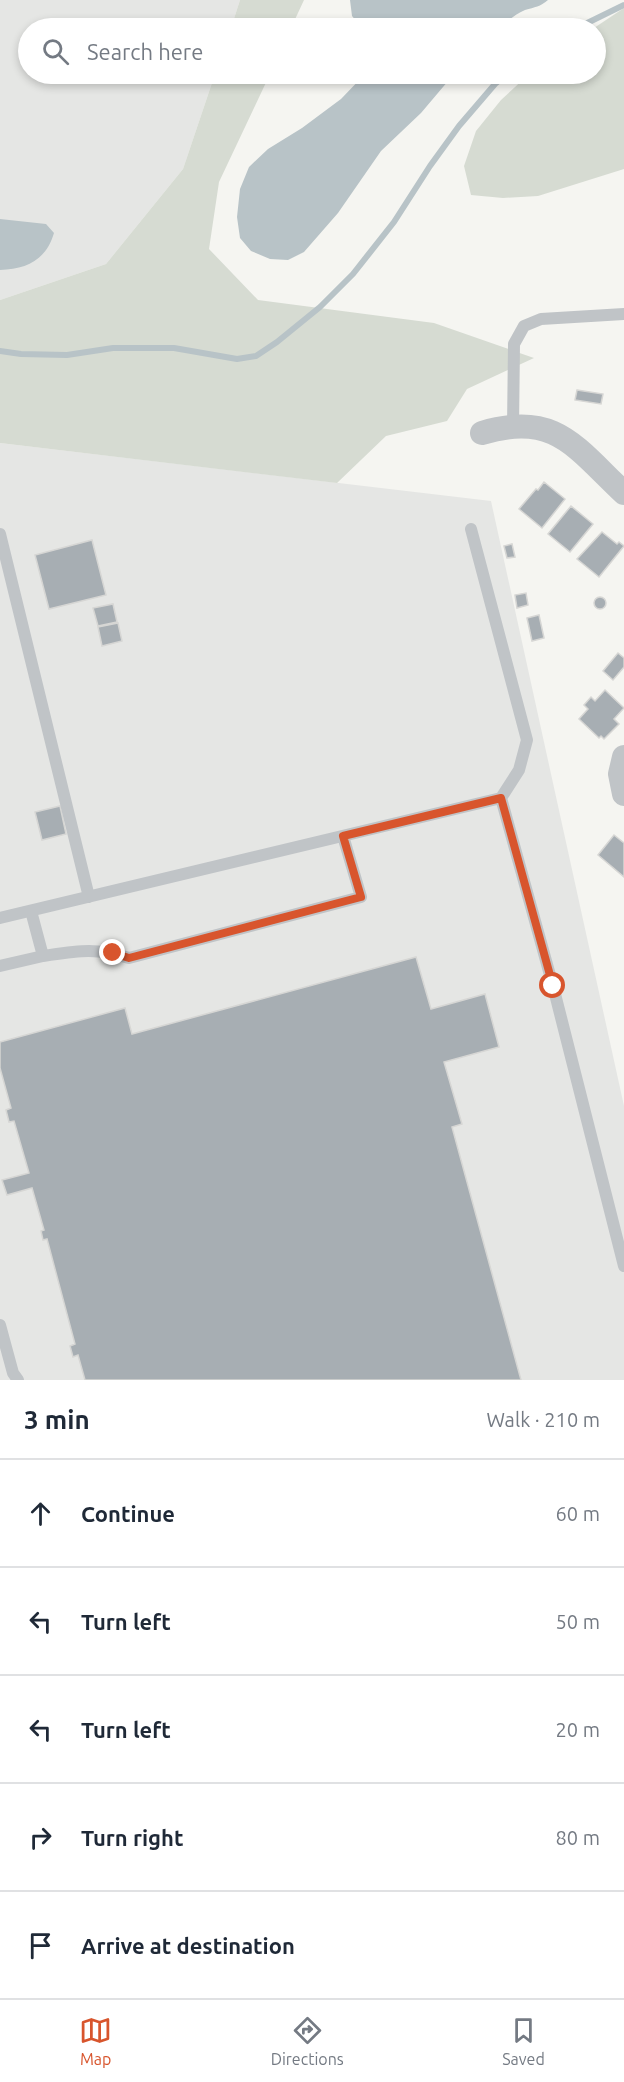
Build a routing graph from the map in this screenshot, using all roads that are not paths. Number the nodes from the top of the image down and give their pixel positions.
1 (624, 314) edge
2 (513, 427) junction
3 (482, 433) dead end
4 (624, 493) edge
5 (471, 529) dead end
6 (0, 534) edge
7 (624, 757) edge
8 (624, 794) edge
9 (501, 798) junction
10 (343, 836) junction
11 (88, 897) junction
12 (31, 911) junction
13 (0, 918) edge
14 (42, 956) junction
15 (0, 966) edge
16 (624, 1266) edge
17 (0, 1325) edge
18 (18, 1380) edge

1 - 2 lane
2 - 3 street
2 - 4 street
5 - 9 lane
6 - 11 lane
7 - 8 street
9 - 10 lane
9 - 16 lane
10 - 11 lane
10 - 14 lane
11 - 12 lane
12 - 13 lane
12 - 14 lane
14 - 15 lane
17 - 18 lane

